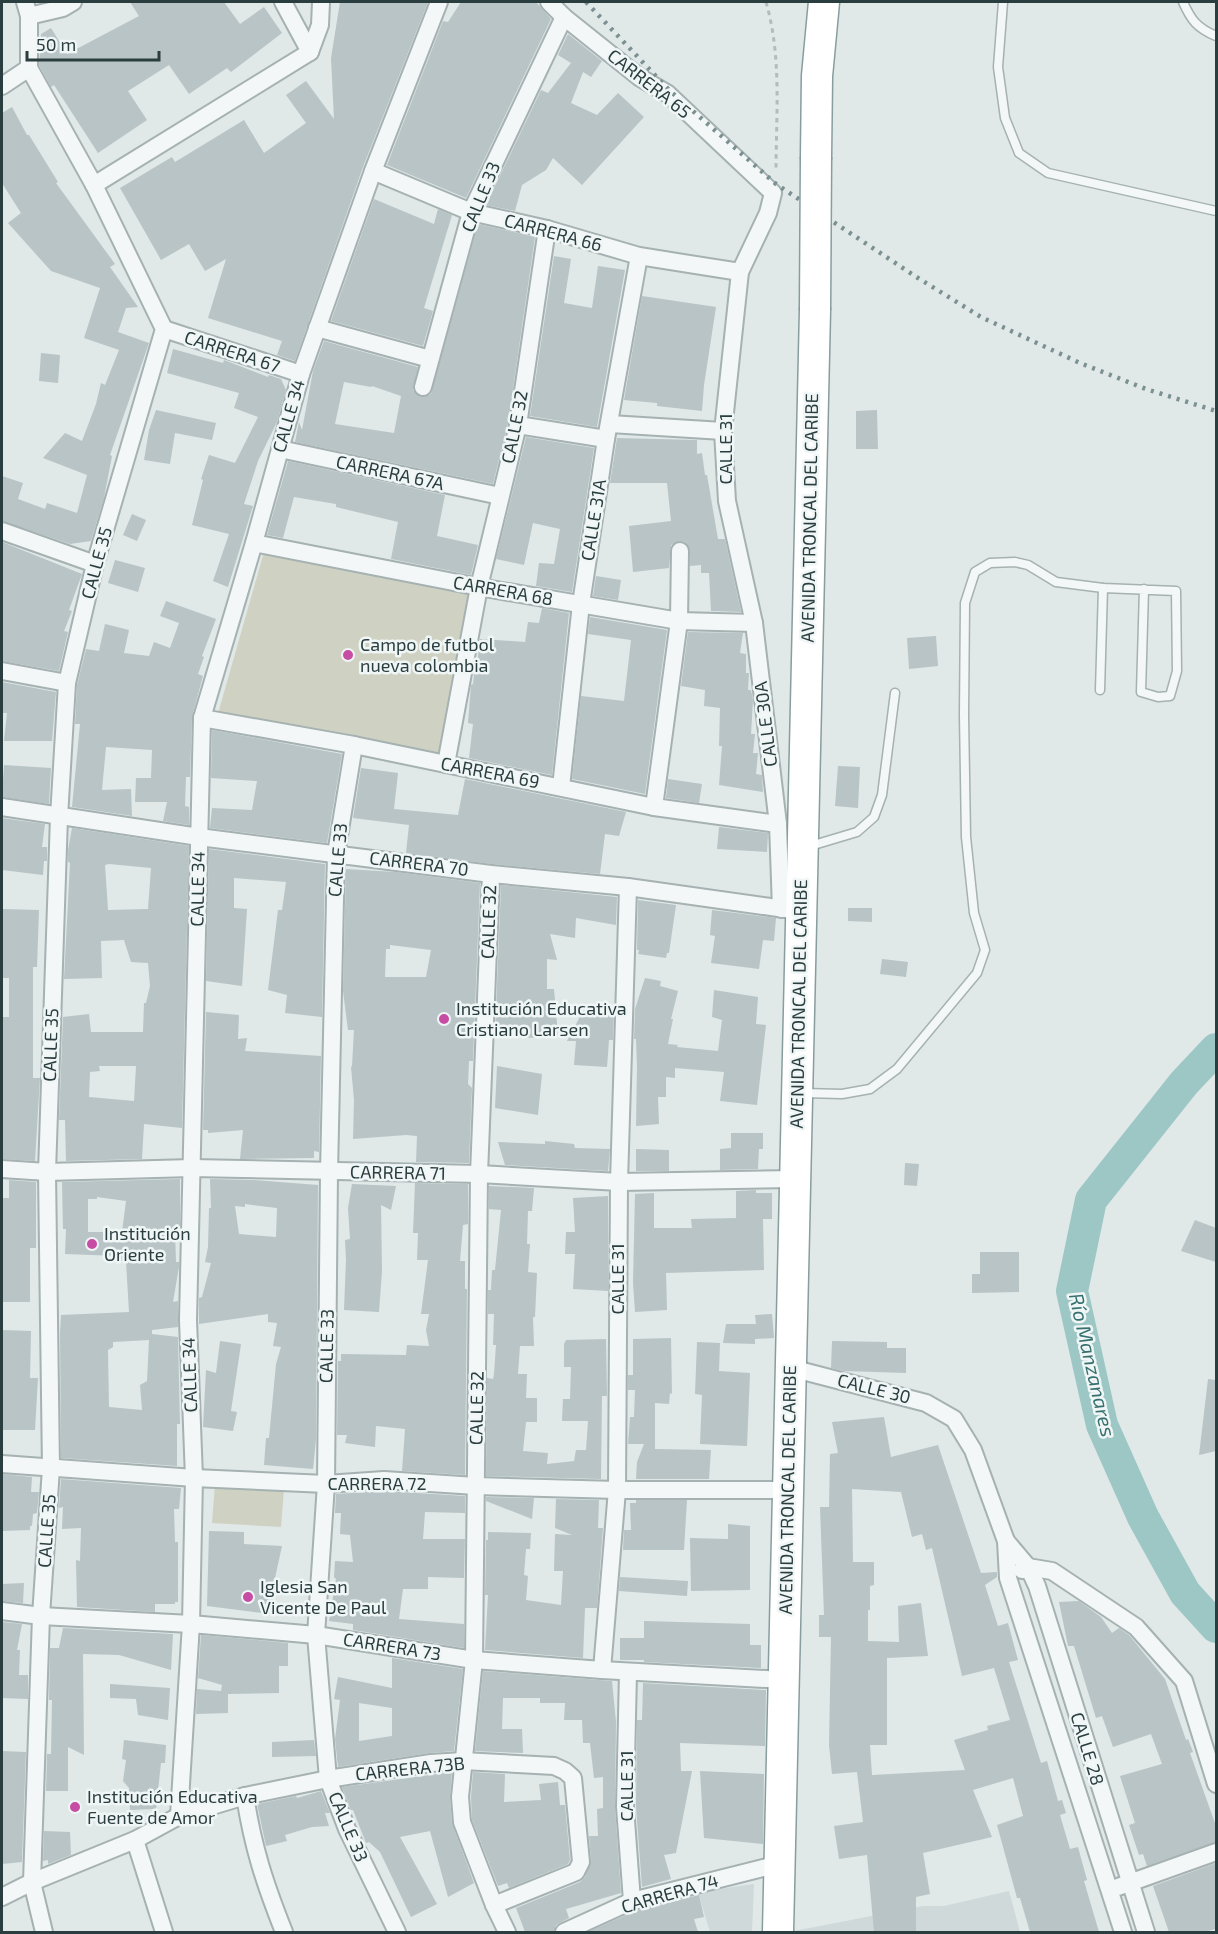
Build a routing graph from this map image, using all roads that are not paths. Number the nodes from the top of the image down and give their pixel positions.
1 (73, 2) edge
2 (283, 2) edge
3 (321, 2) edge
4 (439, 2) edge
5 (549, 2) edge
6 (809, 2) edge
7 (824, 2) edge
8 (1003, 2) edge
9 (1183, 2) edge
10 (27, 9) edge
11 (564, 17) junction
12 (1216, 36) edge
13 (310, 51) junction
14 (29, 68) junction
15 (817, 76) junction
16 (2, 86) edge
17 (374, 171) junction
18 (94, 185) junction
19 (774, 193) joint
20 (1216, 211) edge
21 (471, 212) junction
22 (547, 229) junction
23 (639, 256) junction
24 (740, 272) junction
25 (317, 328) junction
26 (164, 330) junction
27 (430, 359) junction
28 (301, 374) junction
29 (423, 387) dead end
30 (518, 425) junction
31 (608, 431) junction
32 (723, 431) junction
33 (280, 449) junction
34 (500, 496) junction
35 (2, 531) edge
36 (254, 543) junction
37 (680, 552) dead end
38 (95, 564) junction
39 (479, 587) junction
40 (1103, 588) junction
41 (1144, 589) junction
42 (581, 604) junction
43 (679, 621) junction
44 (754, 623) junction
45 (2, 670) edge
46 (67, 683) junction
47 (1100, 690) dead end
48 (895, 693) dead end
49 (202, 718) junction
50 (354, 745) junction
51 (446, 764) junction
52 (561, 787) junction
53 (2, 807) edge
54 (654, 807) junction
55 (59, 817) junction
56 (778, 824) junction
57 (199, 837) junction
58 (802, 848) junction
59 (336, 854) junction
60 (491, 874) junction
61 (628, 887) junction
62 (791, 910) junction
63 (797, 1092) junction
64 (192, 1168) junction
65 (2, 1169) edge
66 (47, 1172) junction
67 (329, 1172) junction
68 (479, 1174) junction
69 (795, 1179) junction
70 (619, 1182) junction
71 (791, 1368) junction
72 (954, 1419) joint
73 (2, 1464) edge
74 (51, 1468) junction
75 (194, 1478) junction
76 (326, 1484) junction
77 (476, 1486) junction
78 (617, 1490) junction
79 (788, 1490) junction
80 (1006, 1541) junction
81 (1028, 1567) junction
82 (1008, 1578) junction
83 (2, 1611) edge
84 (41, 1616) junction
85 (191, 1624) junction
86 (316, 1635) junction
87 (474, 1660) junction
88 (602, 1670) junction
89 (628, 1672) junction
90 (783, 1680) junction
91 (463, 1761) junction
92 (328, 1779) junction
93 (1216, 1784) edge
94 (245, 1797) junction
95 (179, 1816) junction
96 (135, 1840) junction
97 (1216, 1852) edge
98 (779, 1864) junction
99 (32, 1882) junction
100 (1129, 1884) junction
101 (1109, 1889) junction
102 (2, 1897) edge
103 (632, 1901) junction
104 (494, 1905) junction
105 (44, 1932) edge
106 (164, 1932) edge
107 (284, 1932) edge
108 (397, 1932) edge
109 (507, 1932) edge
110 (564, 1932) edge
111 (778, 1932) edge
112 (1123, 1932) edge
113 (1146, 1932) edge

1 - 10 street
2 - 13 street
3 - 13 street
4 - 17 street, CALLE 34
5 - 11 street, CARRERA 65
6 - 15 highway, AVENIDA TRONCAL DEL CARIBE
7 - 15 highway, AVENIDA TRONCAL DEL CARIBE
8 - 20 lane
9 - 12 lane
10 - 14 street
11 - 19 street, CARRERA 65
11 - 21 street, CALLE 33
13 - 18 street
14 - 16 street
14 - 18 street
15 - 58 highway, AVENIDA TRONCAL DEL CARIBE, bridge
17 - 21 street, CARRERA 66
17 - 25 street, CALLE 34
18 - 26 street
19 - 24 street, CALLE 31
21 - 22 street, CARRERA 66
21 - 27 street, CALLE 33
22 - 23 street, CARRERA 66
22 - 30 street, CALLE 32
23 - 24 street, CARRERA 66
23 - 31 street, CALLE 31A
24 - 32 street, CALLE 31
25 - 27 street
25 - 28 street, CALLE 34
26 - 28 street, CARRERA 67
26 - 38 street, CALLE 35
27 - 29 street, CALLE 33
28 - 33 street, CALLE 34
30 - 31 street
30 - 34 street, CALLE 32
31 - 32 street
31 - 42 street, CALLE 31A
32 - 44 street, CALLE 31
33 - 34 street, CARRERA 67A
33 - 36 street, CALLE 34
34 - 39 street, CALLE 32
35 - 38 street
36 - 39 street, CARRERA 68
36 - 49 street, CALLE 34
37 - 43 street
38 - 46 street, CALLE 35
39 - 42 street, CARRERA 68
39 - 51 street, CALLE 32
40 - 41 lane
40 - 47 lane
40 - 63 lane
41 - 41 lane
42 - 43 street, CARRERA 68
42 - 52 street, CALLE 31A
43 - 44 street, CARRERA 68
43 - 54 street
44 - 56 street, CALLE 30A
45 - 46 street
46 - 55 street, CALLE 35
48 - 58 lane
49 - 50 street, CARRERA 69
49 - 57 street, CALLE 34
50 - 51 street, CARRERA 69
50 - 59 street, CALLE 33
51 - 52 street, CARRERA 69
52 - 54 street, CARRERA 69
53 - 55 street, CARRERA 70
54 - 56 street, CARRERA 69
55 - 57 street, CARRERA 70
55 - 66 street, CALLE 35
56 - 62 street, CALLE 30A
57 - 59 street, CARRERA 70
57 - 64 street, CALLE 34
58 - 62 highway, AVENIDA TRONCAL DEL CARIBE
59 - 60 street, CARRERA 70
59 - 67 street, CALLE 33
60 - 61 street, CARRERA 70
60 - 68 street, CALLE 32
61 - 62 street, CARRERA 70
61 - 70 street, CALLE 31
62 - 63 highway, AVENIDA TRONCAL DEL CARIBE
63 - 69 highway, AVENIDA TRONCAL DEL CARIBE
64 - 66 street, CARRERA 71
64 - 67 street, CARRERA 71
64 - 75 street, CALLE 34
65 - 66 street, CARRERA 71
66 - 74 street, CALLE 35
67 - 68 street, CARRERA 71
67 - 76 street, CALLE 33
68 - 70 street, CARRERA 71
68 - 77 street, CALLE 32
69 - 70 street, CARRERA 71
69 - 71 highway, AVENIDA TRONCAL DEL CARIBE
70 - 78 street, CALLE 31
71 - 72 street, CALLE 30
71 - 79 highway, AVENIDA TRONCAL DEL CARIBE
72 - 80 street, CALLE 28
73 - 74 street, CARRERA 72
74 - 75 street, CARRERA 72
74 - 84 street, CALLE 35
75 - 76 street, CARRERA 72
75 - 85 street, CALLE 34
76 - 77 street, CARRERA 72
76 - 86 street, CALLE 33
77 - 78 street, CARRERA 72
77 - 87 street, CALLE 32
78 - 79 street, CARRERA 72
78 - 88 street, CALLE 31
79 - 90 highway, AVENIDA TRONCAL DEL CARIBE
80 - 81 street, CALLE 28
80 - 82 street, CALLE 28
81 - 82 street
81 - 93 street
81 - 100 street, CALLE 28
82 - 101 street, CALLE 28
83 - 84 street, CARRERA 73
84 - 85 street, CARRERA 73
84 - 99 street, CALLE 35
85 - 86 street, CARRERA 73
85 - 95 street, CALLE 34
86 - 87 street, CARRERA 73
86 - 92 street, CALLE 33
87 - 88 street, CARRERA 73
87 - 91 street, CALLE 32
88 - 89 street, CARRERA 73
89 - 90 street, CARRERA 73
89 - 103 street, CALLE 31
90 - 98 highway, AVENIDA TRONCAL DEL CARIBE
91 - 92 street, CARRERA 73B
91 - 104 street, CALLE 32
91 - 104 street, CARRERA 73B
92 - 94 street, CARRERA 73B
92 - 108 street, CALLE 33
94 - 95 street, CARRERA 73B
94 - 107 street
95 - 96 street, CARRERA 73B
96 - 99 street, CARRERA 73B
96 - 106 street
97 - 100 street
98 - 103 street, CARRERA 74
98 - 111 highway, AVENIDA TRONCAL DEL CARIBE
99 - 102 street, CARRERA 73B
99 - 105 street, CALLE 35
100 - 101 street
100 - 113 street, CALLE 28
101 - 112 street, CALLE 28
103 - 110 street, CARRERA 74
104 - 109 street, CALLE 32

